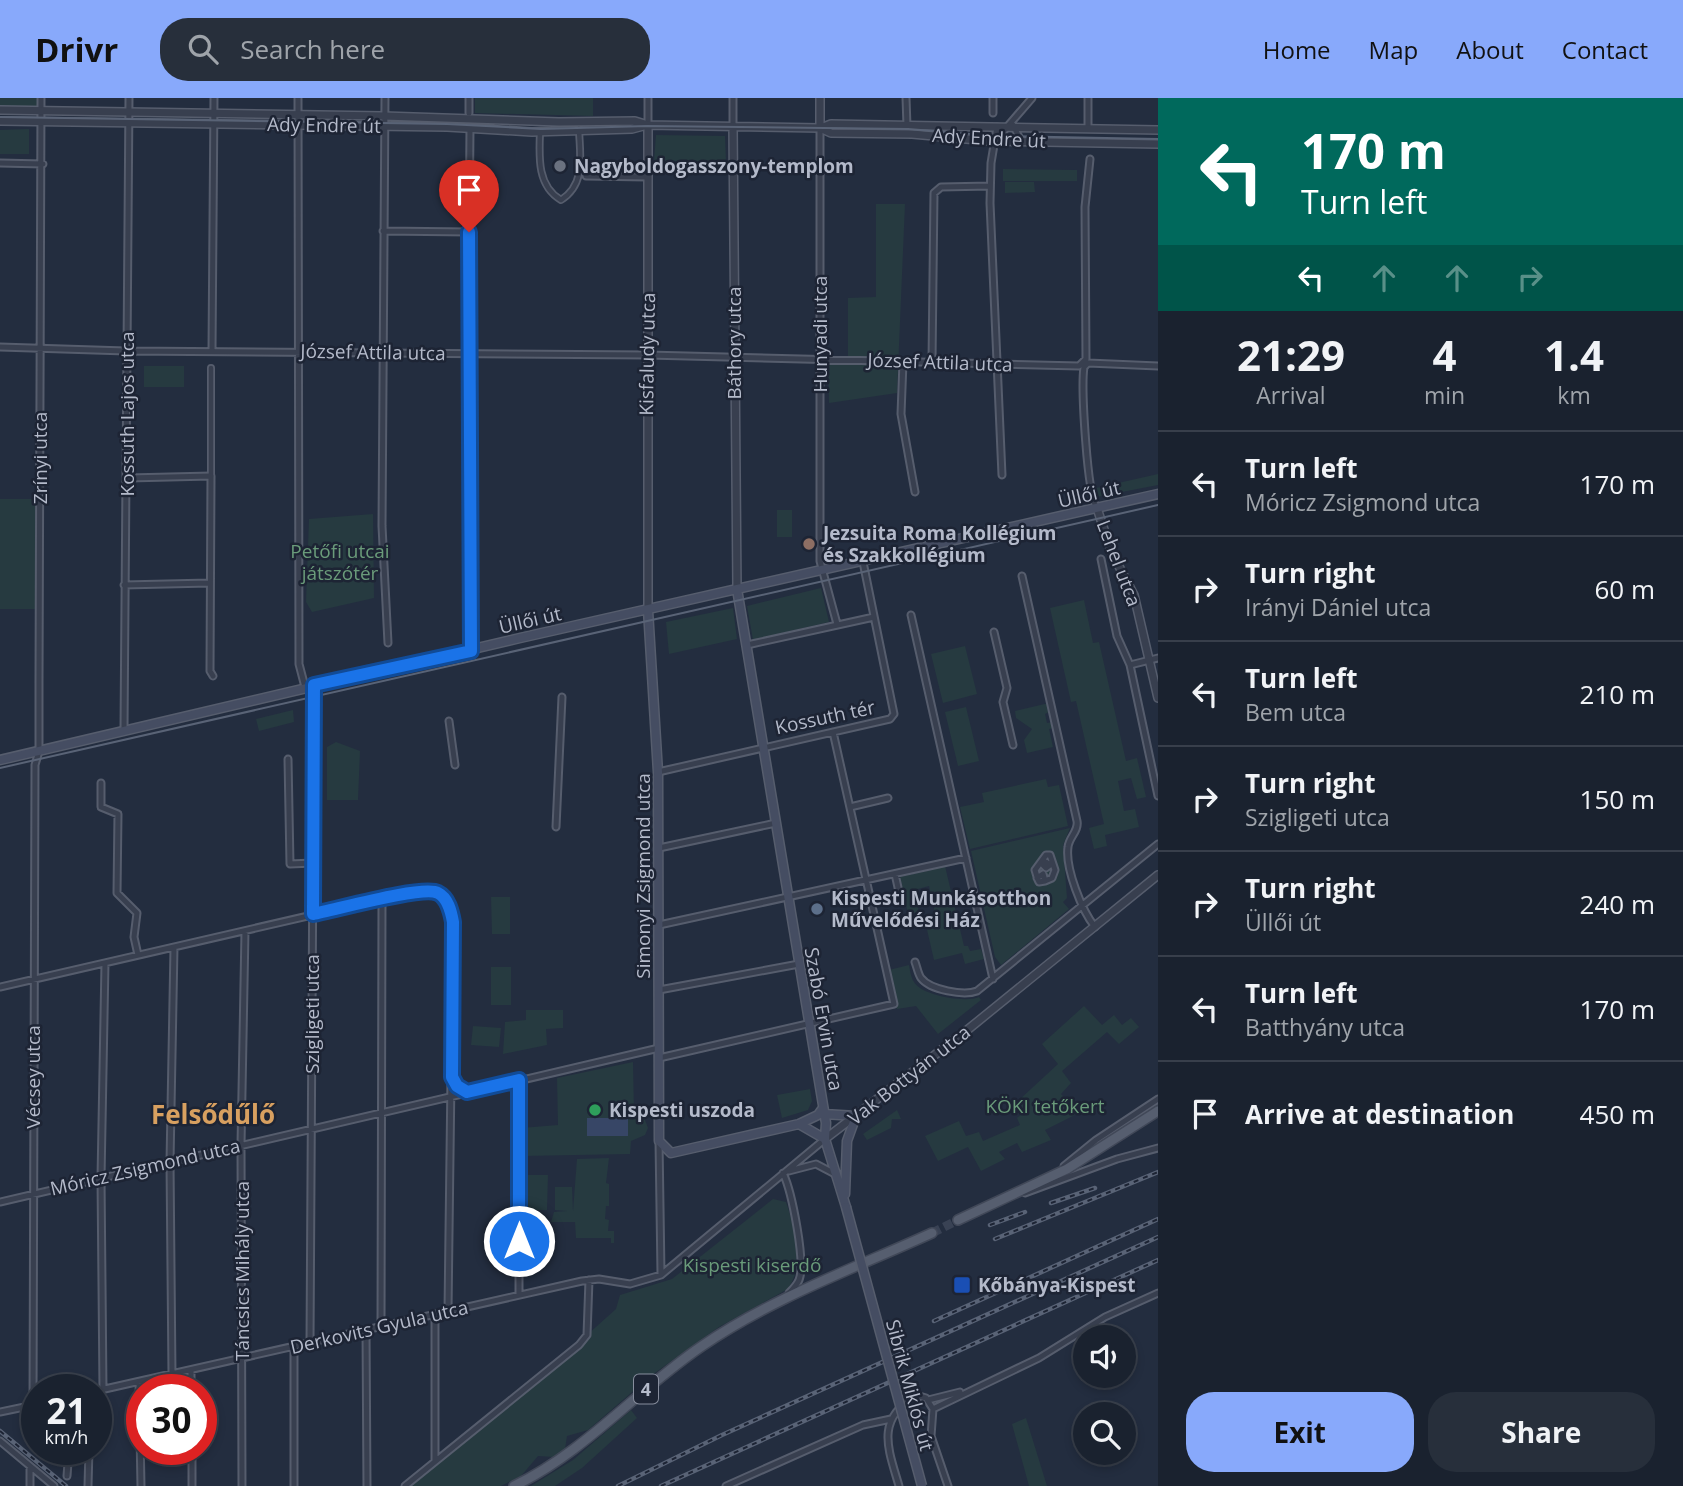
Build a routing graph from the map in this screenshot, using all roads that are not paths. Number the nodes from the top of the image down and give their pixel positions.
1 (41, 98) edge
2 (129, 98) edge
3 (214, 98) edge
4 (298, 98) edge
5 (384, 98) edge
6 (469, 98) edge
7 (648, 98) edge
8 (733, 98) edge
9 (820, 98) edge
10 (906, 98) edge
11 (993, 98) edge
12 (1032, 98) edge
13 (1088, 98) edge
14 (0, 110) edge
15 (41, 110) junction
16 (129, 112) junction
17 (469, 113) dead end
18 (214, 114) junction
19 (298, 115) junction
20 (384, 116) junction
21 (993, 116) dead end
22 (0, 121) edge
23 (43, 121) junction
24 (129, 124) junction
25 (214, 124) junction
26 (298, 125) junction
27 (648, 125) junction
28 (906, 125) junction
29 (384, 126) junction
30 (733, 126) junction
31 (997, 127) junction
32 (1010, 127) junction
33 (1088, 127) junction
34 (470, 128) junction
35 (820, 128) junction
36 (579, 129) junction
37 (1158, 130) edge
38 (541, 132) junction
39 (912, 134) junction
40 (995, 141) junction
41 (1021, 141) junction
42 (1158, 144) edge
43 (1090, 159) dead end
44 (0, 163) edge
45 (43, 164) junction
46 (586, 176) dead end
47 (647, 177) junction
48 (990, 186) junction
49 (383, 231) junction
50 (469, 232) junction
51 (0, 347) edge
52 (41, 348) junction
53 (212, 350) junction
54 (126, 351) junction
55 (298, 351) junction
56 (383, 351) junction
57 (469, 354) junction
58 (648, 355) junction
59 (733, 357) junction
60 (820, 361) junction
61 (903, 362) junction
62 (932, 362) junction
63 (997, 364) junction
64 (1083, 366) junction
65 (1158, 366) edge
66 (211, 368) dead end
67 (1002, 475) dead end
68 (211, 476) junction
69 (128, 478) junction
70 (915, 492) dead end
71 (1158, 494) edge
72 (1097, 508) junction
73 (1101, 559) dead end
74 (863, 562) junction
75 (821, 570) junction
76 (1022, 576) dead end
77 (209, 583) junction
78 (124, 584) junction
79 (737, 589) junction
80 (648, 610) junction
81 (911, 615) dead end
82 (874, 617) junction
83 (837, 624) junction
84 (994, 632) dead end
85 (388, 643) dead end
86 (747, 645) junction
87 (471, 651) junction
88 (1158, 658) edge
89 (1149, 660) junction
90 (1130, 665) junction
91 (213, 676) dead end
92 (310, 686) junction
93 (562, 697) dead end
94 (1158, 698) edge
95 (449, 721) dead end
96 (124, 730) junction
97 (833, 732) junction
98 (1013, 745) dead end
99 (763, 747) junction
100 (38, 751) junction
101 (288, 759) dead end
102 (1158, 759) edge
103 (0, 760) edge
104 (1150, 761) junction
105 (455, 765) dead end
106 (658, 772) junction
107 (101, 783) dead end
108 (1158, 796) edge
109 (888, 798) dead end
110 (850, 807) junction
111 (776, 823) junction
112 (556, 827) dead end
113 (1158, 844) edge
114 (659, 848) junction
115 (966, 858) junction
116 (313, 863) junction
117 (895, 874) junction
118 (1158, 875) edge
119 (1037, 878) joint
120 (867, 880) junction
121 (899, 892) dead end
122 (787, 897) junction
123 (382, 900) junction
124 (1082, 906) junction
125 (313, 914) junction
126 (659, 925) junction
127 (1095, 927) junction
128 (245, 931) junction
129 (174, 947) junction
130 (138, 955) junction
131 (915, 962) dead end
132 (104, 963) junction
133 (799, 964) junction
134 (33, 979) junction
135 (992, 979) junction
136 (0, 987) edge
137 (659, 990) junction
138 (809, 1023) junction
139 (659, 1048) junction
140 (659, 1058) junction
141 (452, 1077) junction
142 (519, 1080) junction
143 (467, 1092) junction
144 (451, 1096) junction
145 (1158, 1099) edge
146 (824, 1111) junction
147 (1158, 1111) edge
148 (381, 1112) junction
149 (856, 1116) junction
150 (799, 1124) junction
151 (312, 1129) junction
152 (825, 1139) junction
153 (659, 1141) junction
154 (241, 1145) junction
155 (1158, 1148) edge
156 (170, 1162) junction
157 (783, 1173) junction
158 (838, 1176) junction
159 (101, 1178) junction
160 (1045, 1181) junction
161 (34, 1193) junction
162 (0, 1202) edge
163 (845, 1203) junction
164 (986, 1207) junction
165 (958, 1220) tunnel mouth
166 (932, 1233) tunnel mouth
167 (661, 1275) junction
168 (589, 1280) junction
169 (868, 1292) joint
170 (1158, 1293) edge
171 (519, 1295) junction
172 (783, 1300) junction
173 (448, 1311) junction
174 (435, 1314) junction
175 (381, 1327) junction
176 (366, 1330) junction
177 (310, 1343) junction
178 (294, 1346) junction
179 (243, 1359) junction
180 (191, 1371) joint
181 (35, 1374) edge
182 (100, 1374) edge
183 (172, 1374) edge
184 (177, 1374) edge
185 (964, 1392) junction
186 (929, 1400) junction
187 (21, 1407) edge
188 (933, 1409) junction
189 (0, 1412) edge
190 (892, 1419) junction
191 (874, 1423) junction
192 (887, 1436) junction
193 (0, 1441) edge
194 (435, 1460) junction
195 (68, 1465) edge
196 (89, 1465) edge
197 (141, 1465) edge
198 (192, 1465) edge
199 (30, 1466) junction
200 (67, 1476) dead end
201 (30, 1486) edge
202 (54, 1486) edge
203 (88, 1486) edge
204 (141, 1486) edge
205 (192, 1486) edge
206 (242, 1486) edge
207 (294, 1486) edge
208 (367, 1486) edge
209 (405, 1486) edge
210 (514, 1486) edge
211 (726, 1486) edge
212 (899, 1486) edge
213 (922, 1486) edge
214 (948, 1486) edge

1 - 15 street, Zrínyi utca
2 - 16 street, Kossuth Lajos utca
3 - 18 street
4 - 19 street, Szigligeti utca
5 - 20 street
6 - 17 street
7 - 27 street, Kisfaludy utca
8 - 30 street, Báthory utca
9 - 35 street, Hunyadi utca
10 - 28 street
11 - 21 street
12 - 32 street
13 - 33 street
14 - 15 street, Ady Endre út
15 - 16 street, Ady Endre út
15 - 23 street, Zrínyi utca
16 - 18 street, Ady Endre út
16 - 24 street, Kossuth Lajos utca
18 - 19 street, Ady Endre út
18 - 25 street
19 - 20 street, Ady Endre út
19 - 26 street, Szigligeti utca
20 - 27 street, Ady Endre út
20 - 29 street
22 - 23 street, Ady Endre út
23 - 24 street, Ady Endre út
23 - 45 street, Zrínyi utca
24 - 25 street, Ady Endre út
24 - 54 street, Kossuth Lajos utca
25 - 26 street, Ady Endre út
25 - 53 street
26 - 29 street, Ady Endre út
26 - 55 street, Szigligeti utca
27 - 30 street, Ady Endre út
27 - 36 street, Ady Endre út
27 - 47 street, Kisfaludy utca
28 - 31 street, Ady Endre út
28 - 35 street, Ady Endre út
28 - 39 street
29 - 34 street, Ady Endre út
29 - 49 street
30 - 35 street, Ady Endre út
30 - 59 street, Báthory utca
31 - 32 street, Ady Endre út
31 - 40 street
32 - 33 street, Ady Endre út
32 - 40 street
32 - 41 street
33 - 37 street, Ady Endre út
34 - 38 street, Ady Endre út
34 - 50 street
35 - 39 street, Ady Endre út
35 - 60 street, Hunyadi utca
36 - 38 street, Ady Endre út
36 - 38 street
39 - 40 street, Ady Endre út
40 - 41 street, Ady Endre út
40 - 48 street
41 - 42 street, Ady Endre út
43 - 64 street
44 - 45 street
45 - 52 street, Zrínyi utca
46 - 47 street
47 - 58 street, Kisfaludy utca
48 - 62 street
48 - 63 street
49 - 50 street
49 - 56 street
50 - 57 street
51 - 52 street, József Attila utca
52 - 54 street, József Attila utca
52 - 100 street, Zrínyi utca
53 - 54 street, József Attila utca
53 - 55 street, József Attila utca
54 - 69 street, Kossuth Lajos utca
55 - 56 street, József Attila utca
55 - 92 street, Szigligeti utca
56 - 57 street, József Attila utca
56 - 85 street
57 - 58 street, József Attila utca
57 - 87 street
58 - 59 street, József Attila utca
58 - 80 street, Kisfaludy utca
59 - 60 street, József Attila utca
59 - 79 street, Báthory utca
60 - 61 street, József Attila utca
60 - 75 street, Hunyadi utca
61 - 62 street, József Attila utca
61 - 70 street
62 - 63 street, József Attila utca
63 - 64 street, József Attila utca
63 - 67 street
64 - 65 street, József Attila utca
64 - 72 street
66 - 68 street
68 - 69 street
68 - 77 street
69 - 78 street, Kossuth Lajos utca
71 - 72 main road, Üllői út
72 - 74 main road, Üllői út
72 - 89 street, Lehel utca
73 - 90 street, Lehel utca
74 - 75 main road, Üllői út
74 - 82 street, Kossuth tér
75 - 79 main road, Üllői út
75 - 83 street
76 - 124 street
77 - 78 street
77 - 91 street
78 - 96 street, Kossuth Lajos utca
79 - 80 main road, Üllői út
79 - 86 main road, Kossuth tér
80 - 87 main road, Üllői út
80 - 106 main road, Simonyi Zsigmond utca
81 - 115 street
82 - 83 street
82 - 97 street, Kossuth tér
83 - 86 street
84 - 98 street
86 - 99 main road, Kossuth tér
87 - 92 main road, Üllői út
88 - 89 street
89 - 90 street
89 - 94 street, Lehel utca
90 - 104 street, Lehel utca
92 - 96 main road, Üllői út
92 - 116 street, Szigligeti utca
93 - 112 street
95 - 105 street
96 - 100 main road, Üllői út
97 - 99 street, Kossuth tér
97 - 110 street
99 - 106 street
99 - 111 main road, Szabó Ervin utca
100 - 103 main road, Üllői út
100 - 134 street, Vécsey utca
101 - 116 street
102 - 104 street
104 - 108 street, Lehel utca
106 - 114 main road, Simonyi Zsigmond utca
107 - 130 street
109 - 110 street
110 - 120 street
111 - 114 street
111 - 122 main road, Szabó Ervin utca
113 - 124 street
114 - 126 main road, Simonyi Zsigmond utca
115 - 117 street
115 - 135 street
116 - 125 street, Szigligeti utca
117 - 120 street
117 - 121 street
118 - 127 street, Vak Bottyán utca
119 - 119 street
120 - 122 street
120 - 138 street
122 - 126 street
122 - 133 main road, Szabó Ervin utca
123 - 125 street
123 - 141 street
123 - 148 street
124 - 127 street
124 - 135 street, Vak Bottyán utca
125 - 128 street
125 - 151 street, Szigligeti utca
126 - 137 main road, Simonyi Zsigmond utca
127 - 149 street, Vak Bottyán utca
128 - 129 street
128 - 154 street, Táncsics Mihály utca
129 - 130 street
129 - 156 street
130 - 132 street
131 - 135 street, Vak Bottyán utca
132 - 134 street
132 - 159 street
133 - 137 street
133 - 138 main road, Szabó Ervin utca
134 - 136 street
134 - 161 street, Vécsey utca
137 - 139 main road, Simonyi Zsigmond utca
138 - 140 street
138 - 146 main road, Szabó Ervin utca
139 - 140 main road, Simonyi Zsigmond utca
139 - 142 street, Móricz Zsigmond utca
140 - 153 main road, Simonyi Zsigmond utca
141 - 143 street
141 - 144 street
142 - 143 street, Móricz Zsigmond utca
142 - 171 street
143 - 144 street, Móricz Zsigmond utca
144 - 148 street, Móricz Zsigmond utca
144 - 173 street
145 - 160 street
146 - 149 main road
146 - 150 main road
146 - 152 main road, Szabó Ervin utca
147 - 160 main road
148 - 151 street, Móricz Zsigmond utca
148 - 175 street
149 - 152 street, Vak Bottyán utca
149 - 163 main road
150 - 152 main road
150 - 153 main road
151 - 154 street, Móricz Zsigmond utca
151 - 177 street, Szigligeti utca
152 - 157 street, Vak Bottyán utca
152 - 158 main road, Szabó Ervin utca
153 - 167 street, Simonyi Zsigmond utca
154 - 156 street, Móricz Zsigmond utca
154 - 179 street, Táncsics Mihály utca
155 - 164 street
156 - 159 street, Móricz Zsigmond utca
156 - 183 street
157 - 158 street
157 - 167 street, Vak Bottyán utca
157 - 172 street
158 - 163 main road, Szabó Ervin utca
159 - 161 street, Móricz Zsigmond utca
159 - 182 street
160 - 164 main road
161 - 162 street, Móricz Zsigmond utca
161 - 181 street, Vécsey utca
163 - 169 main road, Szabó Ervin utca, bridge
164 - 165 main road
166 - 172 main road, 4
167 - 168 street, Derkovits Gyula utca
168 - 171 street, Derkovits Gyula utca
168 - 194 street
169 - 213 main road, Sibrik Miklós út, bridge
170 - 185 street
171 - 173 street, Derkovits Gyula utca
172 - 210 main road, 4
173 - 174 street, Derkovits Gyula utca
174 - 175 street, Derkovits Gyula utca
174 - 194 street
175 - 176 street, Derkovits Gyula utca
176 - 177 street, Derkovits Gyula utca
176 - 208 street
177 - 178 street, Derkovits Gyula utca
178 - 179 street, Derkovits Gyula utca
178 - 207 street
179 - 180 street, Derkovits Gyula utca
179 - 206 street, Táncsics Mihály utca
180 - 184 street, Derkovits Gyula utca
185 - 186 street
185 - 188 street
186 - 188 street
186 - 190 street
187 - 189 street
188 - 214 street
190 - 191 street
190 - 192 street
191 - 192 street
191 - 211 street
192 - 212 street
193 - 199 street
194 - 209 street
195 - 200 street
196 - 203 street
197 - 204 street
198 - 205 street
199 - 201 street
199 - 202 street

